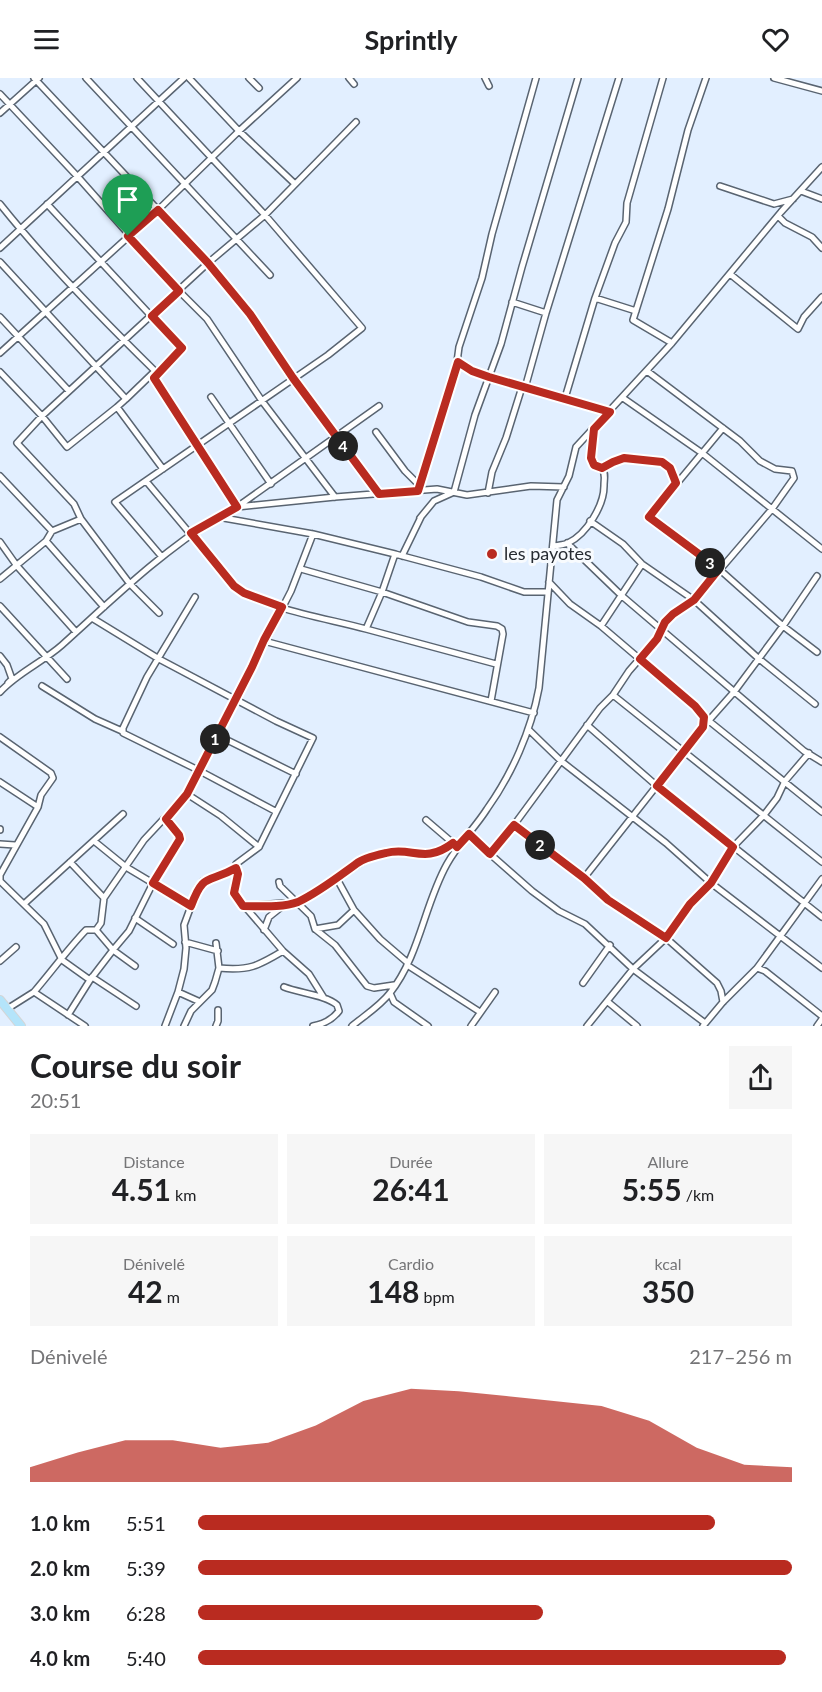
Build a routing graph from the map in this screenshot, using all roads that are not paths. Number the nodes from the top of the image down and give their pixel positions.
1 (86, 78) edge
2 (137, 78) edge
3 (184, 78) edge
4 (189, 78) edge
5 (249, 78) edge
6 (297, 78) edge
7 (349, 78) edge
8 (485, 78) edge
9 (492, 78) edge
10 (536, 78) edge
11 (578, 78) edge
12 (619, 78) edge
13 (663, 78) edge
14 (706, 78) edge
15 (774, 78) edge
16 (36, 79) edge
17 (354, 84) dead end
18 (259, 88) dead end
19 (822, 91) edge
20 (0, 94) edge
21 (158, 100) junction
22 (10, 104) junction
23 (0, 113) edge
24 (356, 122) dead end
25 (130, 126) junction
26 (239, 131) junction
27 (104, 153) junction
28 (211, 159) junction
29 (822, 167) edge
30 (77, 176) junction
31 (294, 183) junction
32 (184, 185) junction
33 (720, 186) dead end
34 (801, 191) junction
35 (794, 199) junction
36 (822, 199) edge
37 (0, 204) edge
38 (47, 204) junction
39 (158, 210) junction
40 (264, 215) junction
41 (778, 216) junction
42 (20, 230) junction
43 (128, 236) junction
44 (236, 238) junction
45 (0, 248) edge
46 (822, 248) edge
47 (99, 261) junction
48 (0, 262) edge
49 (208, 263) junction
50 (270, 274) dead end
51 (730, 274) junction
52 (72, 287) junction
53 (179, 291) junction
54 (822, 297) edge
55 (595, 298) junction
56 (512, 302) junction
57 (46, 311) junction
58 (636, 311) junction
59 (546, 313) junction
60 (152, 316) junction
61 (0, 317) edge
62 (19, 336) junction
63 (124, 342) junction
64 (672, 343) junction
65 (0, 353) edge
66 (458, 362) junction
67 (96, 368) junction
68 (647, 371) junction
69 (0, 372) edge
70 (154, 375) junction
71 (489, 377) junction
72 (293, 378) junction
73 (524, 388) junction
74 (69, 391) junction
75 (211, 397) dead end
76 (565, 398) junction
77 (623, 398) junction
78 (126, 399) junction
79 (262, 401) junction
80 (380, 406) dead end
81 (117, 407) junction
82 (610, 412) junction
83 (42, 416) junction
84 (228, 423) junction
85 (723, 428) junction
86 (594, 429) junction
87 (376, 432) dead end
88 (336, 437) junction
89 (196, 447) junction
90 (702, 453) junction
91 (306, 459) junction
92 (602, 468) junction
93 (163, 469) junction
94 (0, 476) edge
95 (146, 480) junction
96 (676, 483) junction
97 (271, 484) junction
98 (564, 487) junction
99 (418, 488) junction
100 (437, 489) junction
101 (454, 492) junction
102 (488, 493) junction
103 (379, 494) junction
104 (335, 497) junction
105 (237, 507) junction
106 (772, 509) junction
107 (219, 517) junction
108 (420, 518) junction
109 (81, 519) junction
110 (590, 521) junction
111 (52, 531) junction
112 (191, 533) junction
113 (313, 534) junction
114 (46, 541) junction
115 (0, 542) edge
116 (567, 543) junction
117 (554, 546) junction
118 (822, 549) edge
119 (395, 554) junction
120 (402, 556) junction
121 (162, 557) junction
122 (642, 564) junction
123 (17, 566) junction
124 (301, 569) junction
125 (719, 569) junction
126 (817, 576) dead end
127 (0, 579) edge
128 (549, 582) junction
129 (130, 584) junction
130 (382, 592) junction
131 (548, 592) junction
132 (622, 596) junction
133 (195, 597) dead end
134 (694, 600) junction
135 (0, 606) edge
136 (104, 607) junction
137 (282, 607) junction
138 (159, 613) dead end
139 (92, 618) junction
140 (601, 626) junction
141 (783, 626) junction
142 (366, 629) junction
143 (661, 629) junction
144 (76, 632) junction
145 (264, 640) junction
146 (817, 652) dead end
147 (0, 657) edge
148 (45, 657) junction
149 (159, 658) junction
150 (758, 658) junction
151 (640, 659) junction
152 (496, 664) junction
153 (67, 679) dead end
154 (42, 686) dead end
155 (1, 691) edge
156 (734, 692) junction
157 (613, 695) junction
158 (236, 699) junction
159 (491, 701) junction
160 (815, 704) dead end
161 (534, 713) junction
162 (709, 721) junction
163 (587, 725) junction
164 (703, 727) junction
165 (528, 729) junction
166 (122, 730) junction
167 (217, 735) junction
168 (0, 737) edge
169 (683, 752) junction
170 (809, 753) junction
171 (561, 761) junction
172 (822, 762) edge
173 (198, 770) junction
174 (296, 774) junction
175 (785, 781) junction
176 (0, 782) edge
177 (657, 786) junction
178 (187, 794) junction
179 (38, 807) junction
180 (275, 811) junction
181 (822, 812) edge
182 (123, 814) dead end
183 (764, 815) junction
184 (632, 816) junction
185 (166, 819) junction
186 (426, 820) dead end
187 (514, 825) junction
188 (469, 834) junction
189 (94, 841) junction
190 (0, 844) edge
191 (15, 845) junction
192 (455, 845) junction
193 (259, 847) junction
194 (733, 847) junction
195 (490, 854) junction
196 (70, 862) junction
197 (822, 862) edge
198 (126, 867) junction
199 (236, 868) junction
200 (0, 876) edge
201 (584, 878) junction
202 (337, 879) junction
203 (822, 879) edge
204 (0, 881) edge
205 (279, 882) dead end
206 (153, 883) junction
207 (711, 883) junction
208 (104, 898) junction
209 (297, 902) junction
210 (805, 903) junction
211 (24, 904) junction
212 (285, 904) junction
213 (191, 906) junction
214 (243, 906) junction
215 (354, 910) junction
216 (822, 917) edge
217 (135, 918) junction
218 (315, 929) junction
219 (96, 930) junction
220 (264, 930) junction
221 (781, 935) junction
222 (666, 938) junction
223 (185, 942) junction
224 (216, 943) dead end
225 (174, 944) dead end
226 (610, 945) junction
227 (16, 947) dead end
228 (113, 950) junction
229 (218, 951) junction
230 (284, 951) junction
231 (62, 960) junction
232 (0, 961) edge
233 (408, 964) junction
234 (135, 966) dead end
235 (219, 968) junction
236 (757, 968) junction
237 (822, 968) edge
238 (633, 969) junction
239 (91, 979) junction
240 (583, 983) dead end
241 (394, 986) junction
242 (284, 987) dead end
243 (34, 992) junction
244 (178, 992) junction
245 (495, 992) dead end
246 (390, 993) junction
247 (324, 998) junction
248 (198, 1002) junction
249 (608, 1002) junction
250 (723, 1002) junction
251 (2, 1005) edge
252 (135, 1006) dead end
253 (218, 1010) dead end
254 (480, 1012) junction
255 (68, 1015) junction
256 (822, 1018) edge
257 (704, 1025) edge
258 (21, 1026) edge
259 (85, 1026) edge
260 (165, 1026) edge
261 (184, 1026) edge
262 (216, 1026) edge
263 (314, 1026) edge
264 (353, 1026) edge
265 (428, 1026) edge
266 (471, 1026) edge
267 (587, 1026) edge
268 (637, 1026) edge
269 (817, 1026) edge

1 - 25 street
2 - 21 street
3 - 21 street
4 - 26 street
5 - 18 street
6 - 26 street
7 - 17 street
8 - 9 street
10 - 66 street
11 - 56 street
12 - 59 street
13 - 55 street
14 - 58 street
15 - 19 street
16 - 22 street
16 - 27 street
20 - 22 street
21 - 25 street
21 - 28 street
22 - 23 street
22 - 30 street
24 - 31 street
25 - 27 street
25 - 32 street
26 - 28 street
26 - 31 street
27 - 30 street
27 - 39 street
28 - 32 street
28 - 40 street
29 - 34 street
30 - 38 street
30 - 43 street
31 - 40 street
32 - 39 street
32 - 44 street
33 - 35 street
34 - 35 street
34 - 36 street
35 - 41 street
37 - 42 street
38 - 42 street
38 - 47 street
39 - 43 street
39 - 49 street
40 - 44 street
40 - 72 street
41 - 46 street
41 - 51 street
42 - 45 street
42 - 52 street
43 - 47 street
43 - 53 street
44 - 49 street
44 - 50 street
47 - 52 street
47 - 60 street
48 - 57 street
49 - 53 street
49 - 72 street
51 - 54 street
51 - 64 street
52 - 57 street
52 - 63 street
53 - 60 street
53 - 79 street
55 - 58 street
55 - 76 street
56 - 59 street
56 - 71 street
57 - 62 street
57 - 67 street
58 - 64 street
59 - 73 street
60 - 63 street
60 - 70 street
61 - 62 street
62 - 65 street
62 - 74 street
63 - 67 street
63 - 70 street
64 - 68 street
66 - 71 street
66 - 99 street
67 - 74 street
67 - 78 street
68 - 77 street
68 - 85 street
69 - 83 street
70 - 78 street
70 - 89 street
71 - 73 street
71 - 101 street
72 - 79 street
72 - 88 street
73 - 76 street
73 - 102 street
74 - 83 street
75 - 84 street
76 - 82 street
77 - 82 street
77 - 90 street
78 - 81 street
79 - 84 street
79 - 91 street
80 - 88 street
81 - 83 street
81 - 93 street
82 - 86 street
83 - 109 street
84 - 89 street
84 - 97 street
85 - 90 street
85 - 106 street
86 - 92 street
86 - 98 street
87 - 99 street
88 - 91 street
88 - 103 street
89 - 93 street
89 - 105 street
90 - 96 street
90 - 106 street
91 - 97 street
91 - 104 street
92 - 96 street
92 - 110 street
93 - 95 street
94 - 111 street
95 - 112 street
95 - 121 street
96 - 125 street
97 - 105 street
98 - 102 street
98 - 117 street
99 - 100 street
99 - 103 street
100 - 101 street
100 - 108 street
101 - 102 street
101 - 108 street
103 - 104 street
104 - 105 street
105 - 107 street
106 - 118 street
106 - 125 street
107 - 112 street
107 - 113 street
108 - 120 street
109 - 111 street
109 - 129 street
110 - 116 street
110 - 122 street
111 - 114 street
112 - 121 street
112 - 137 street
113 - 119 street
113 - 124 street
114 - 123 street
114 - 136 street
115 - 123 street
116 - 117 street
116 - 132 street
117 - 128 street
119 - 120 street
119 - 130 street
120 - 131 street
121 - 129 street
122 - 132 street
122 - 134 street
123 - 127 street
123 - 144 street
124 - 130 street
124 - 137 street
125 - 134 street
125 - 141 street
126 - 141 street
128 - 131 street
128 - 140 street
129 - 136 street
129 - 138 street
130 - 142 street
130 - 152 street
131 - 161 street
132 - 140 street
132 - 143 street
133 - 149 street
134 - 143 street
134 - 150 street
135 - 148 street
136 - 139 street
137 - 142 street
137 - 145 street
139 - 144 street
139 - 149 street
140 - 151 street
141 - 146 street
141 - 150 street
142 - 152 street
143 - 151 street
143 - 156 street
144 - 148 street
145 - 158 street
145 - 159 street
147 - 155 street
148 - 153 street
148 - 155 street
149 - 158 street
149 - 166 street
150 - 156 street
150 - 160 street
151 - 157 street
151 - 164 street
152 - 159 street
154 - 166 street
156 - 162 street
156 - 170 street
157 - 163 street
157 - 169 street
158 - 167 street
158 - 174 street
159 - 161 street
161 - 165 street
162 - 164 street
162 - 175 street
163 - 171 street
163 - 177 street
164 - 169 street
165 - 171 street
165 - 188 street
166 - 173 street
167 - 173 street
167 - 174 street
168 - 179 street
169 - 177 street
169 - 183 street
170 - 172 street
170 - 175 street
171 - 184 street
171 - 187 street
173 - 178 street
173 - 180 street
174 - 180 street
175 - 181 street
175 - 183 street
176 - 179 street
177 - 184 street
177 - 194 street
178 - 185 street
178 - 193 street
179 - 191 street
180 - 193 street
182 - 189 street
183 - 194 street
183 - 197 street
184 - 201 street
184 - 207 street
185 - 198 street
185 - 206 street
186 - 192 street
187 - 195 street
187 - 201 street
188 - 192 street
188 - 195 street
189 - 196 street
189 - 198 street
190 - 191 street
191 - 200 street
192 - 202 street
192 - 233 street
193 - 199 street
194 - 207 street
194 - 210 street
195 - 226 street
196 - 208 street
196 - 211 street
198 - 206 street
198 - 208 street
199 - 213 street
199 - 214 street
200 - 204 street
201 - 222 street
202 - 209 street
202 - 215 street
203 - 210 street
204 - 211 street
205 - 209 street
206 - 213 street
206 - 217 street
207 - 221 street
207 - 222 street
208 - 219 street
209 - 212 street
209 - 218 street
210 - 216 street
210 - 221 street
211 - 231 street
212 - 214 street
212 - 220 street
213 - 223 street
214 - 220 street
215 - 218 street
215 - 233 street
217 - 225 street
217 - 228 street
218 - 241 street
219 - 228 street
219 - 231 street
220 - 230 street
221 - 236 street
221 - 237 street
222 - 238 street
222 - 250 street
223 - 229 street
223 - 244 street
224 - 229 street
226 - 238 street
226 - 240 street
227 - 232 street
228 - 234 street
228 - 239 street
229 - 235 street
230 - 235 street
230 - 247 street
231 - 239 street
231 - 243 street
233 - 241 street
233 - 254 street
235 - 248 street
236 - 250 street
236 - 256 street
238 - 249 street
238 - 257 street
239 - 252 street
239 - 255 street
241 - 246 street
242 - 247 street
243 - 251 street
243 - 255 street
244 - 248 street
244 - 260 street
245 - 254 street
246 - 264 street
246 - 265 street
247 - 263 street
248 - 261 street
249 - 267 street
249 - 268 street
250 - 257 street
251 - 258 highway
253 - 262 street
254 - 266 street
255 - 259 street
256 - 269 street

